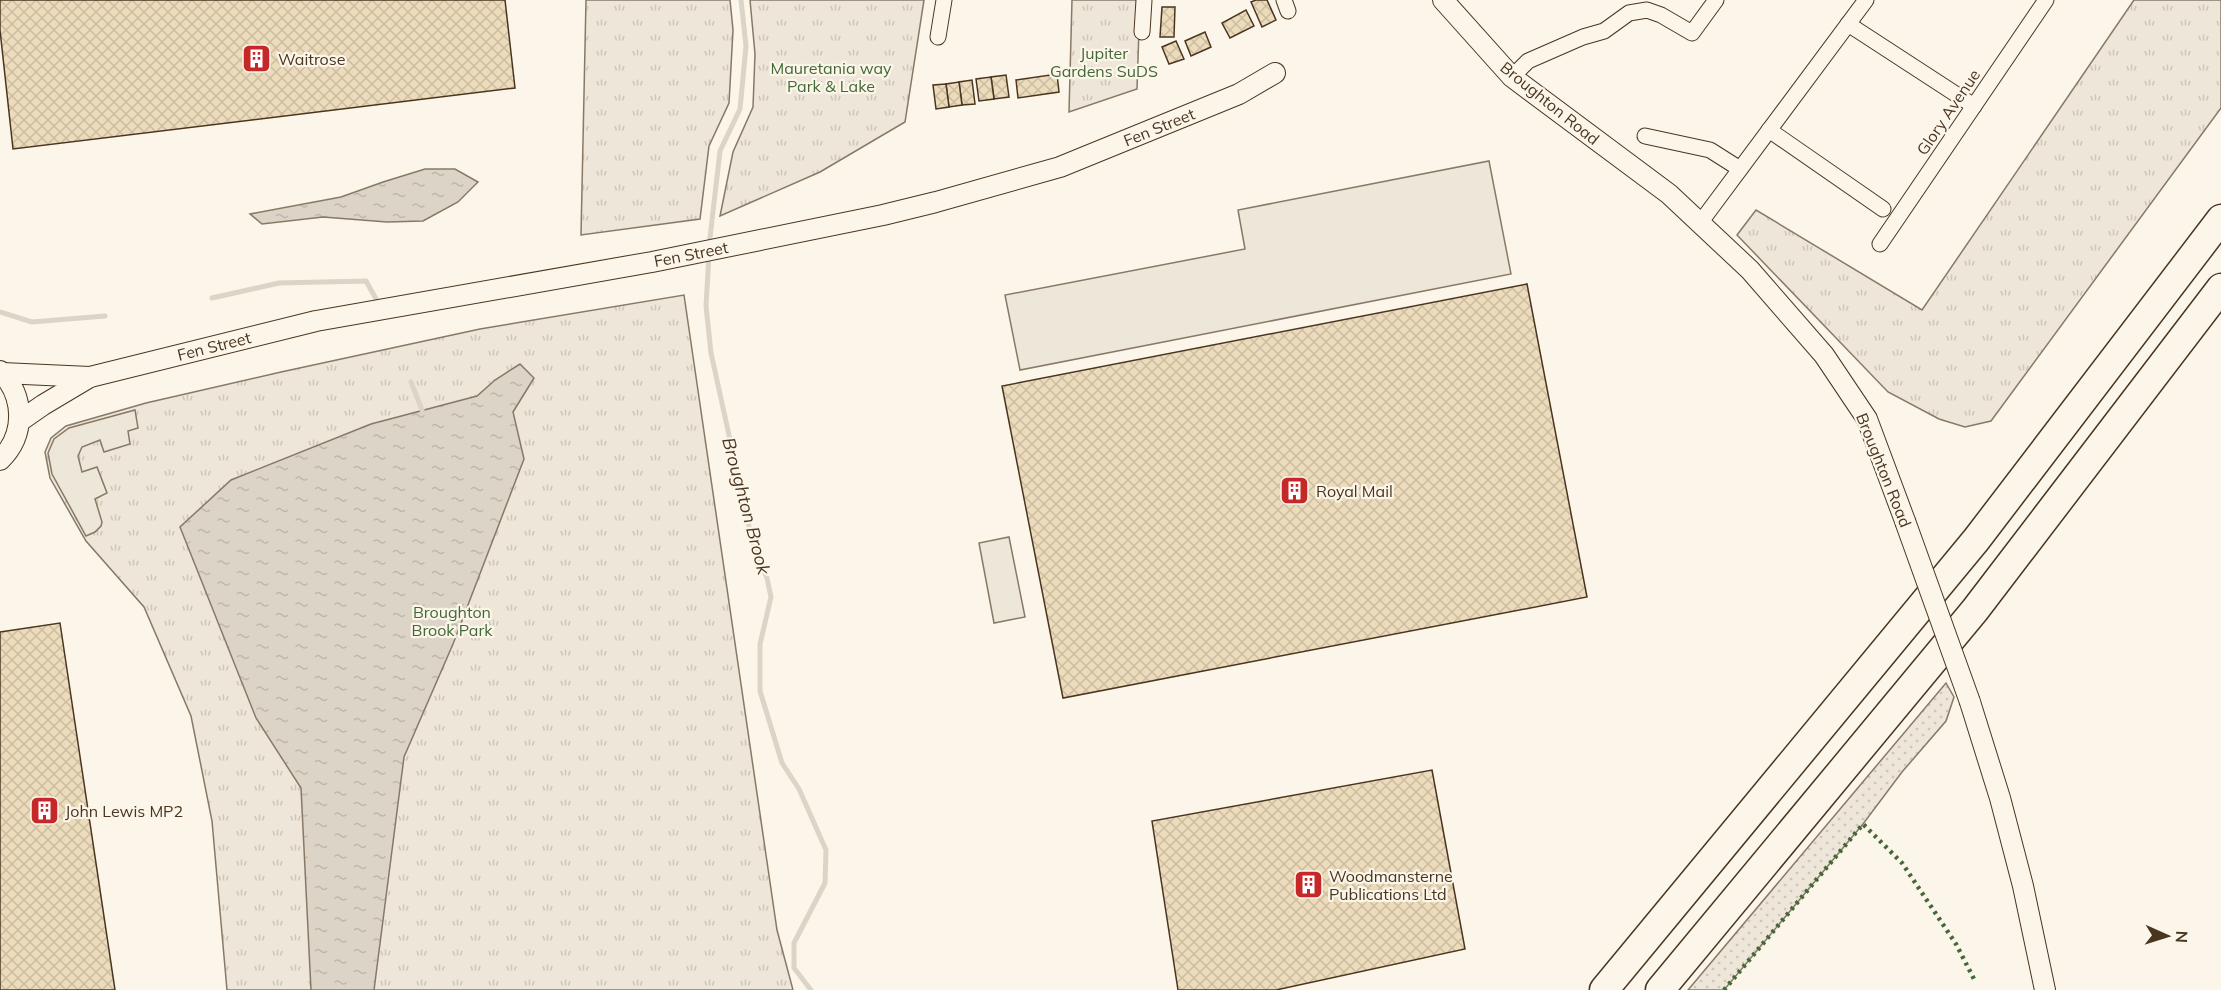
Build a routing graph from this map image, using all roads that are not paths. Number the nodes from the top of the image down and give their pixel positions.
1 (944, 0) edge
2 (1144, 0) edge
3 (1443, 0) edge
4 (1716, 0) edge
5 (1866, 0) edge
6 (2046, 0) edge
7 (1848, 24) junction
8 (1142, 32) dead end
9 (938, 37) dead end
10 (1275, 73) dead end
11 (1512, 77) junction
12 (1974, 106) junction
13 (1769, 130) junction
14 (1645, 136) dead end
15 (1740, 169) junction
16 (1883, 209) dead end
17 (2221, 219) edge
18 (1700, 223) junction
19 (1880, 244) dead end
20 (2221, 288) edge
21 (1, 372) edge
22 (90, 378) junction
23 (20, 421) junction
24 (0, 460) edge
25 (1604, 990) edge
26 (1660, 990) edge
27 (2045, 990) edge

1 - 9 street
2 - 8 street
3 - 11 street, Broughton Road
4 - 11 street
5 - 7 street
6 - 12 street, Glory Avenue
7 - 12 street
7 - 13 street
10 - 22 street, Fen Street
11 - 18 street, Broughton Road
12 - 19 street, Glory Avenue
13 - 15 street
13 - 16 street
14 - 15 street
15 - 18 street
17 - 25 highway
18 - 27 street, Broughton Road, bridge
20 - 26 highway
21 - 22 street, Fen Street
21 - 23 street
22 - 23 street, Fen Street
23 - 24 street

